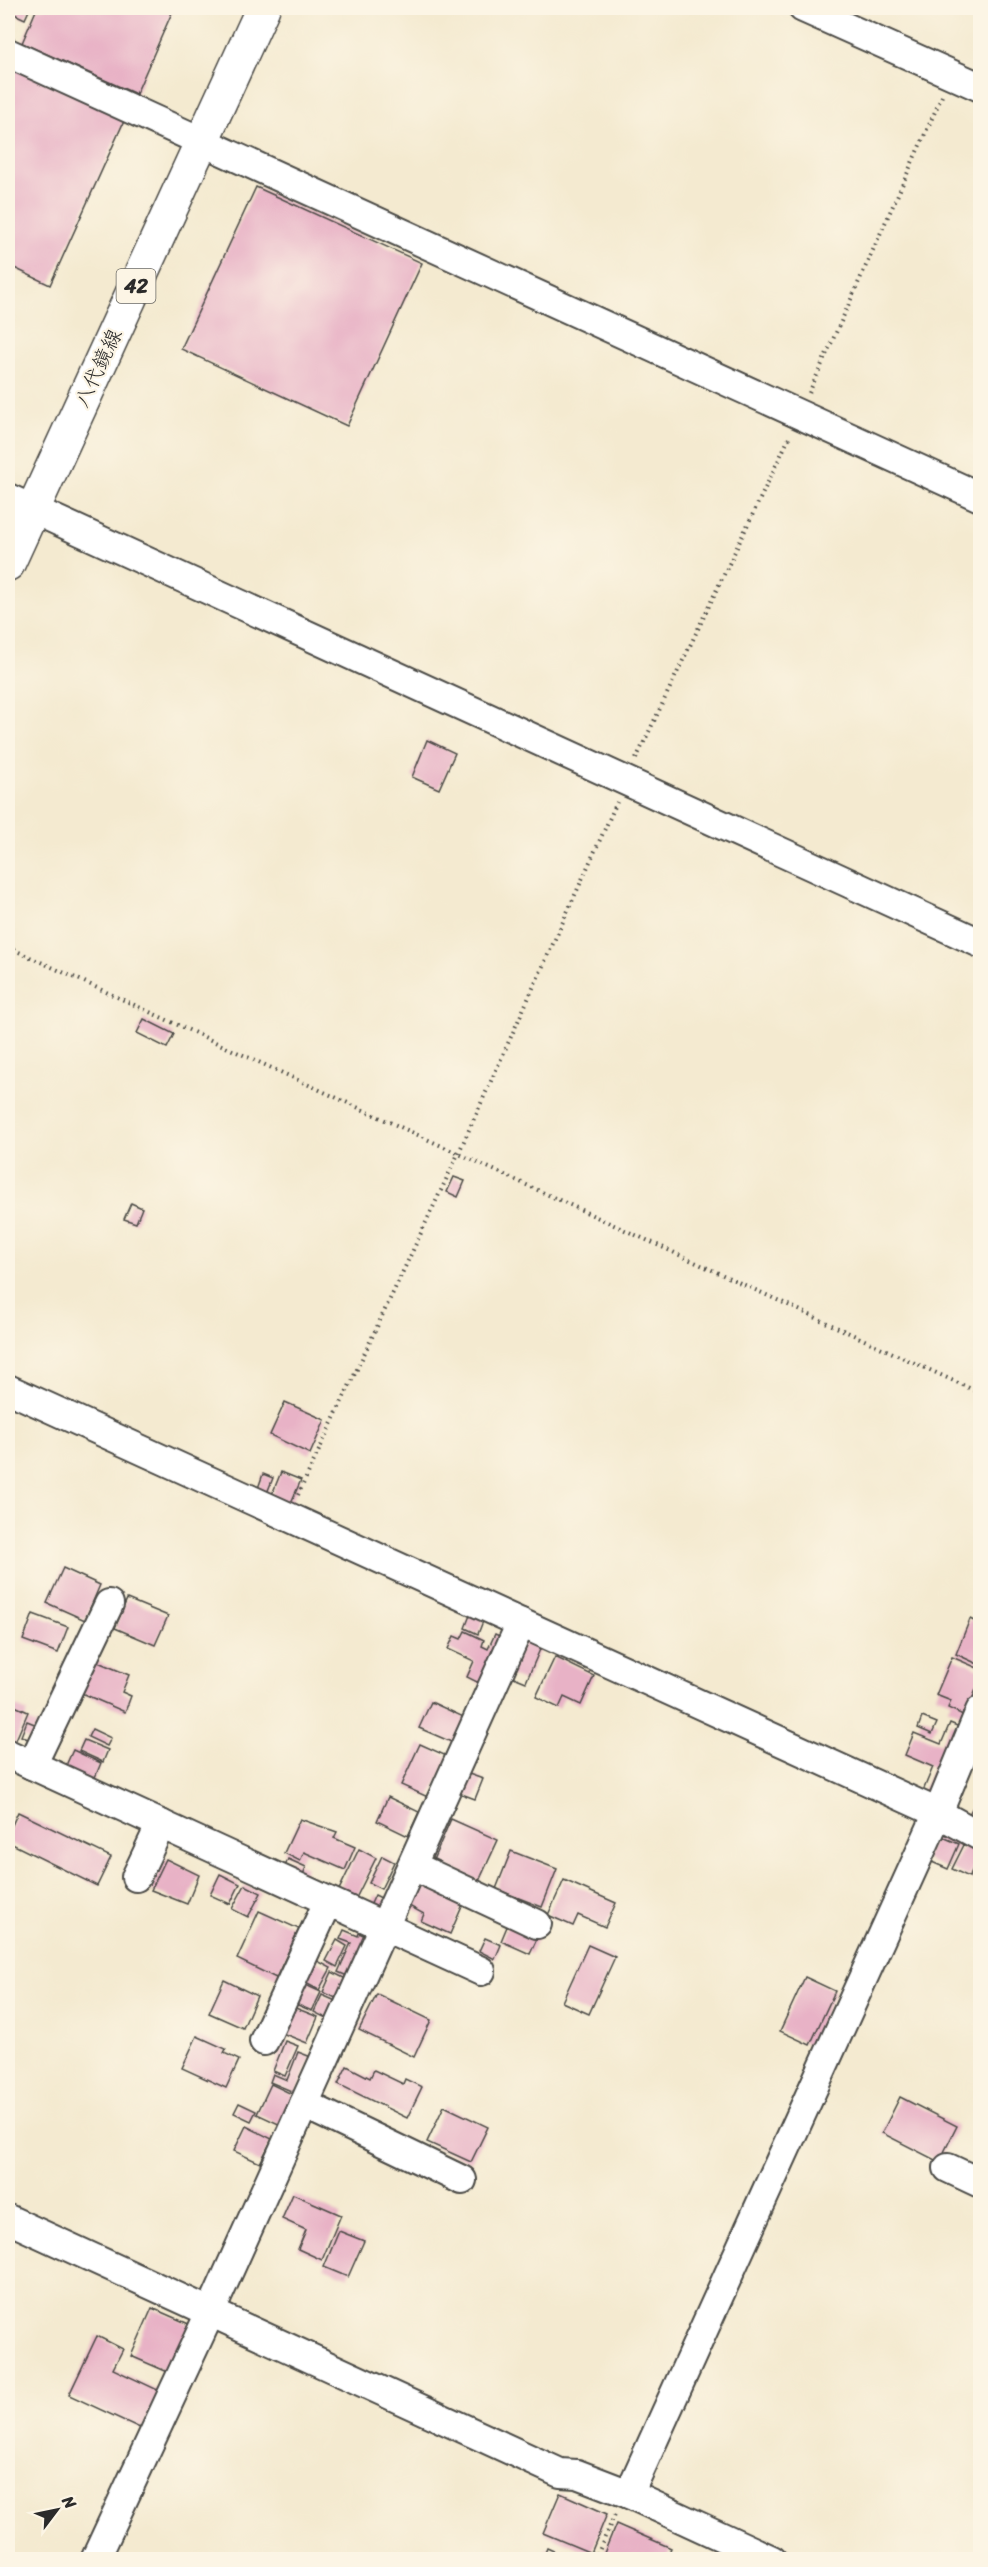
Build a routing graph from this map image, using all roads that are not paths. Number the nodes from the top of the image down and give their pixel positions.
1 (263, 8) edge
2 (810, 9) edge
3 (8, 53) edge
4 (981, 87) edge
5 (202, 142) junction
6 (981, 497) edge
7 (20, 504) edge
8 (8, 564) edge
9 (981, 943) edge
10 (8, 1389) edge
11 (109, 1604) dead end
12 (521, 1623) junction
13 (981, 1711) edge
14 (20, 1759) edge
15 (938, 1813) junction
16 (161, 1824) junction
17 (981, 1836) edge
18 (413, 1866) junction
19 (136, 1877) dead end
20 (328, 1902) junction
21 (537, 1924) dead end
22 (385, 1926) junction
23 (482, 1971) dead end
24 (264, 2041) dead end
25 (304, 2104) junction
26 (948, 2168) dead end
27 (462, 2180) dead end
28 (981, 2183) edge
29 (8, 2219) edge
30 (210, 2313) junction
31 (629, 2494) junction
32 (95, 2559) edge
33 (772, 2559) edge

1 - 5 main road, 八代鏡線 / 42
2 - 4 street
3 - 5 street
5 - 6 street
5 - 7 main road, 八代鏡線 / 42
7 - 8 main road, 八代鏡線 / 42
7 - 9 street
10 - 12 street
11 - 14 street
12 - 15 street
12 - 18 street
13 - 15 street
14 - 16 street
15 - 17 street
15 - 31 street
16 - 19 street
16 - 20 street
18 - 21 street
18 - 22 street
20 - 22 street
20 - 24 street
22 - 23 street
22 - 25 street
25 - 27 street
25 - 30 street
26 - 28 street
29 - 30 street
30 - 31 street
30 - 32 street
31 - 33 street

